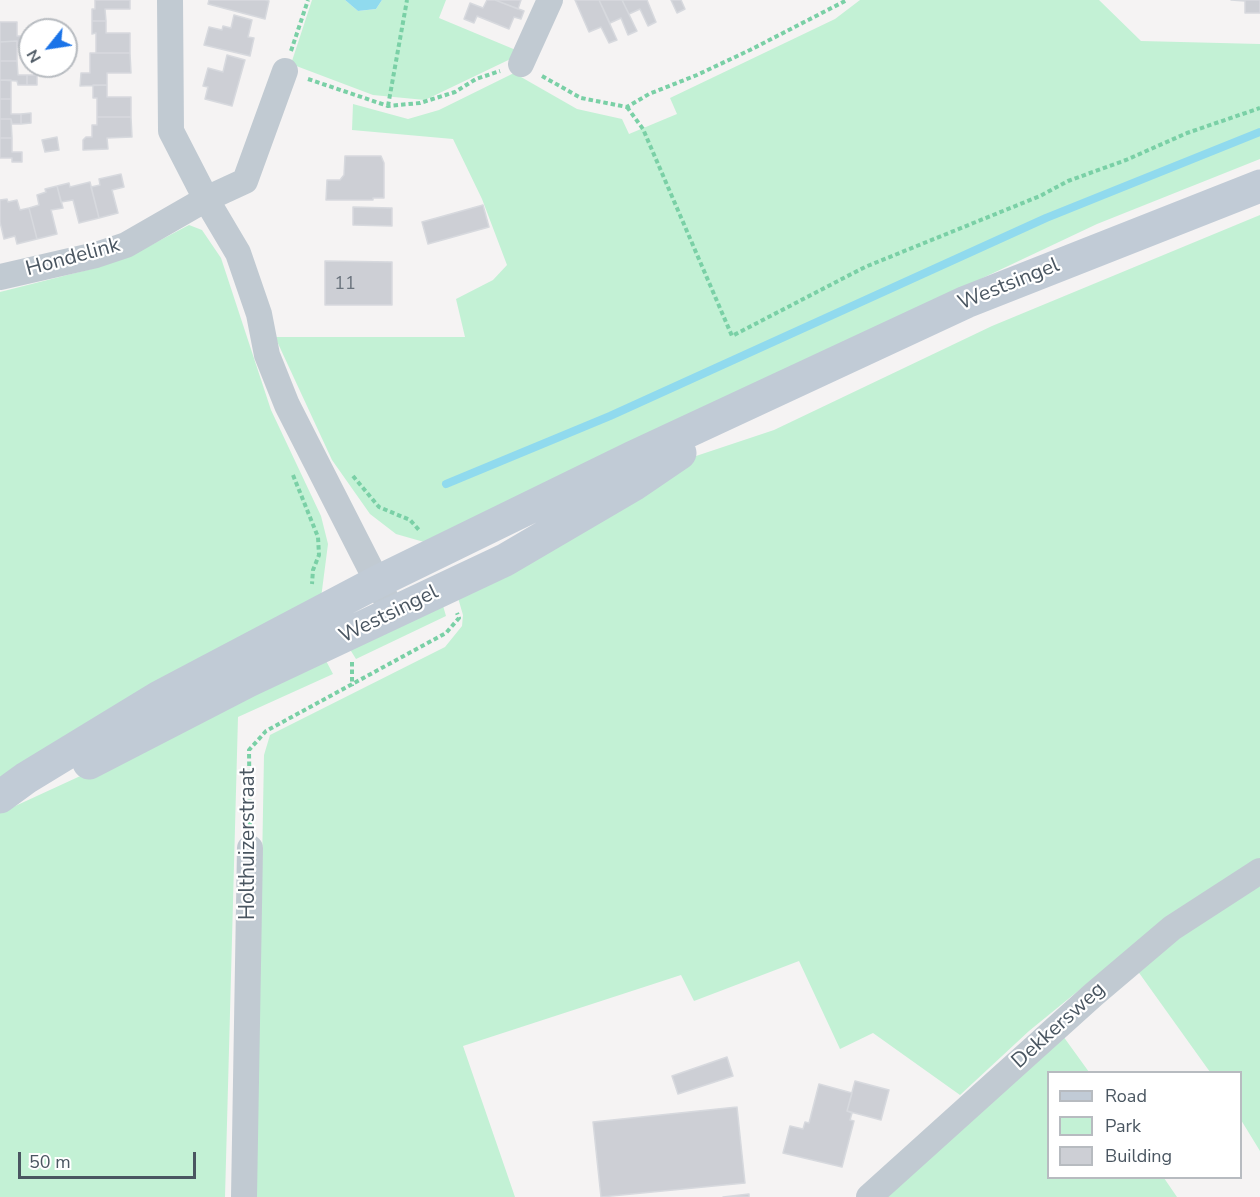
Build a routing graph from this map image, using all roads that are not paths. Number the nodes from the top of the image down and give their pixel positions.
1 (170, 0) edge
2 (550, 0) edge
3 (521, 64) road end
4 (285, 71) road end
5 (1260, 186) edge
6 (206, 199) junction
7 (0, 277) edge
8 (764, 397) junction
9 (377, 582) junction
10 (393, 612) junction
11 (0, 797) edge
12 (0, 806) edge
13 (250, 848) road end
14 (1260, 871) edge
15 (244, 1197) edge
16 (869, 1197) edge

1 - 6 street
2 - 3 street
4 - 6 street, Hondelink
5 - 8 main road, Westsingel
6 - 7 street, Hondelink
6 - 9 street
8 - 9 main road, Westsingel
8 - 10 main road, Westsingel
9 - 10 street
9 - 11 main road, Westsingel
10 - 12 main road, Westsingel
13 - 15 street, Holthuizerstraat
14 - 16 street, Dekkersweg

